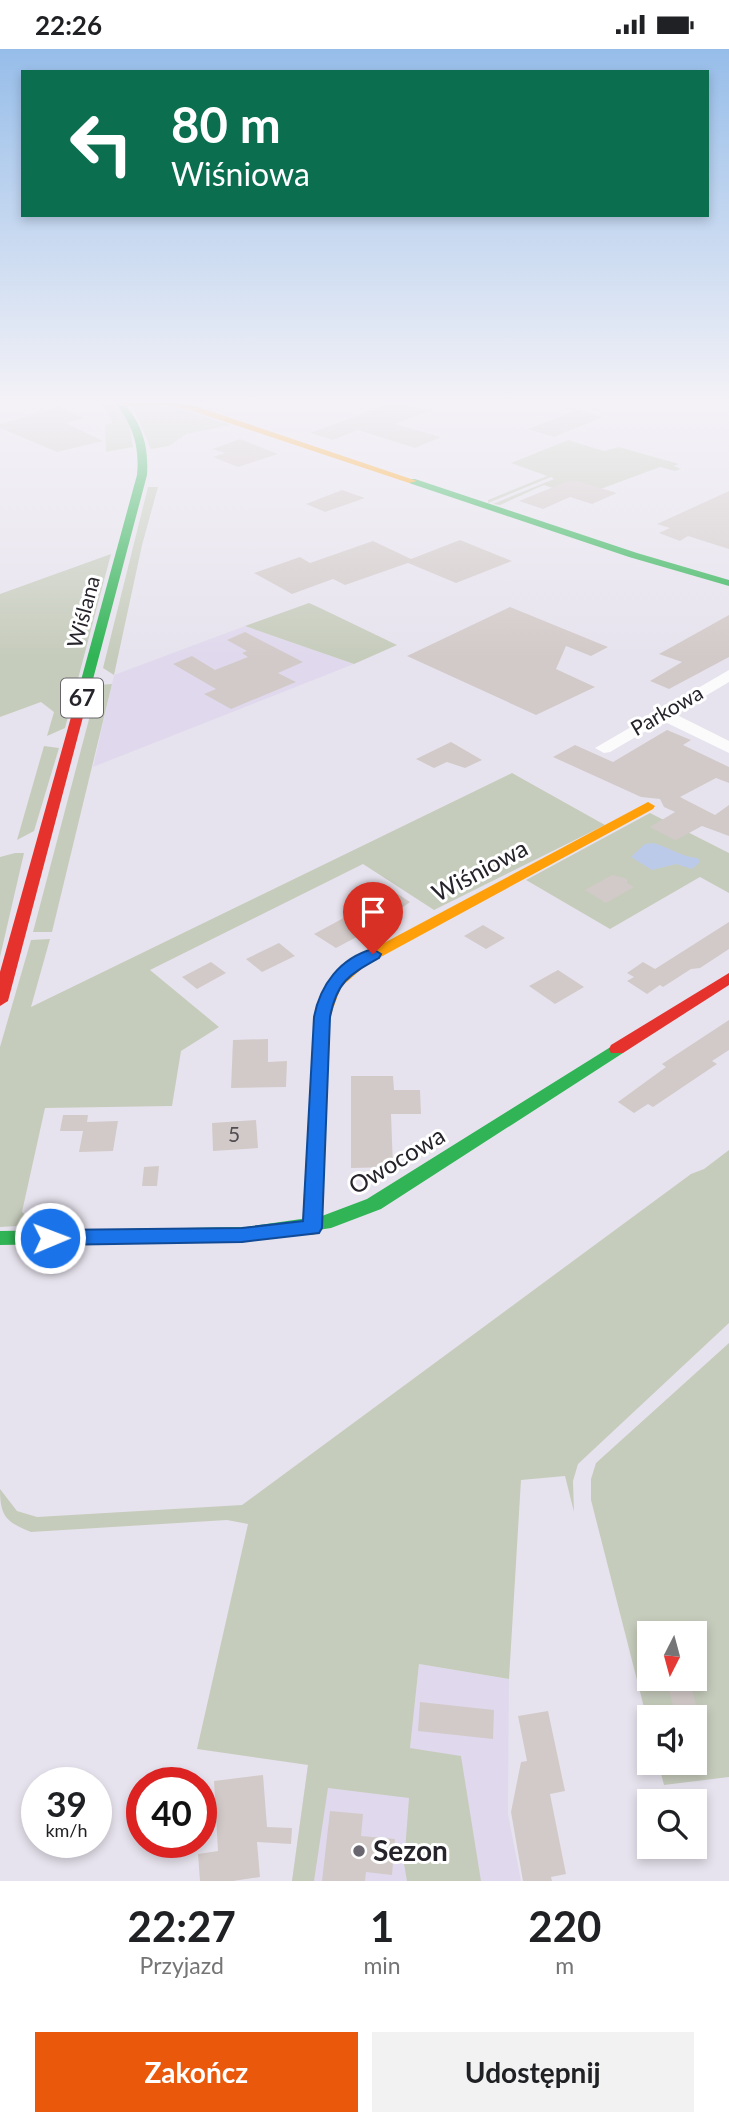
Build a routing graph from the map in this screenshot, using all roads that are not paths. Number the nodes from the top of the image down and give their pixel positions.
1 (139, 486) edge
2 (427, 486) edge
3 (729, 583) edge
4 (729, 675) edge
5 (662, 714) junction
6 (604, 748) dead end
7 (729, 748) edge
8 (648, 806) dead end
9 (729, 978) edge
10 (0, 1000) edge
11 (312, 1228) junction
12 (0, 1238) edge

1 - 10 street, Wiślana / 67
2 - 3 street
4 - 5 street, Parkowa
5 - 6 street, Parkowa
5 - 7 street
8 - 11 street, Wiśniowa
9 - 11 street, Owocowa
11 - 12 street, Owocowa

